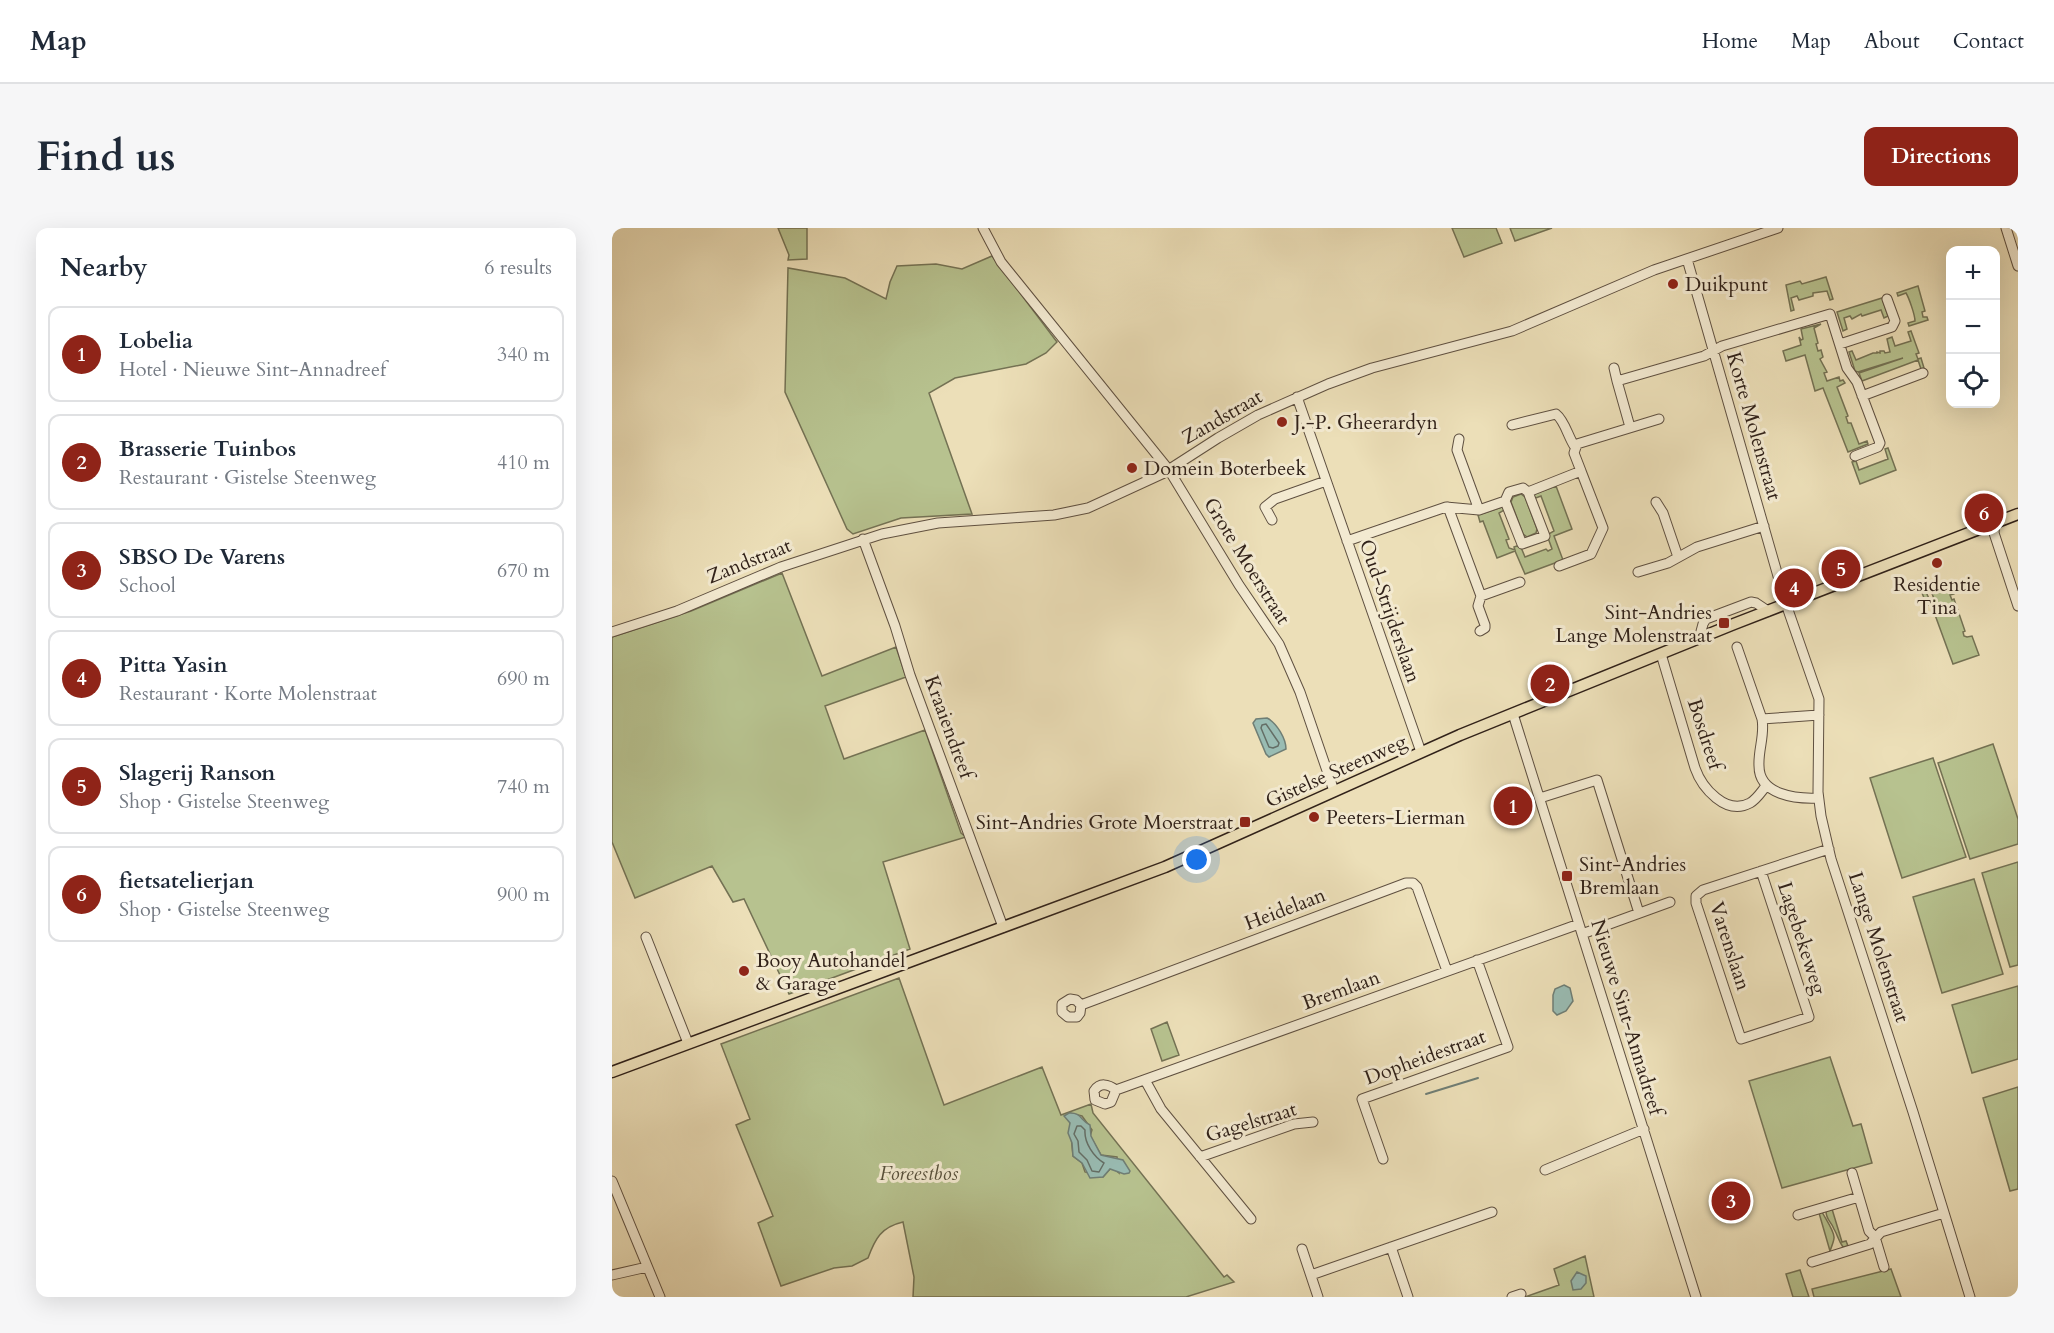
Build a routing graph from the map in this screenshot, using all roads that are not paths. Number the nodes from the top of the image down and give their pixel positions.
1 (983, 228) edge
2 (1778, 228) edge
3 (2006, 228) edge
4 (1687, 258) junction
5 (2018, 266) edge
6 (1887, 299) dead end
7 (1840, 344) junction
8 (1714, 351) junction
9 (1614, 368) dead end
10 (1923, 373) dead end
11 (1617, 381) junction
12 (1862, 396) junction
13 (1297, 397) junction
14 (1659, 419) dead end
15 (1512, 425) dead end
16 (1630, 427) junction
17 (1458, 439) dead end
18 (1575, 447) junction
19 (1855, 456) dead end
20 (1168, 470) junction
21 (1581, 471) junction
22 (1326, 481) junction
23 (1528, 492) junction
24 (1505, 501) junction
25 (1656, 502) dead end
26 (1448, 507) junction
27 (1479, 510) junction
28 (2018, 514) edge
29 (1272, 520) dead end
30 (1995, 522) junction
31 (1764, 526) junction
32 (863, 539) junction
33 (1347, 541) junction
34 (1678, 557) junction
35 (1559, 566) dead end
36 (1638, 572) dead end
37 (1520, 582) dead end
38 (1481, 596) junction
39 (1786, 604) junction
40 (2018, 606) edge
41 (1768, 611) junction
42 (1480, 631) dead end
43 (612, 632) edge
44 (1699, 639) junction
45 (1737, 647) dead end
46 (1660, 654) junction
47 (1513, 714) junction
48 (1819, 715) junction
49 (1762, 719) junction
50 (1420, 753) junction
51 (1766, 786) junction
52 (1334, 791) junction
53 (1540, 798) junction
54 (1818, 798) junction
55 (1828, 849) junction
56 (1761, 871) junction
57 (1670, 902) dead end
58 (1639, 913) junction
59 (1003, 927) junction
60 (1581, 929) junction
61 (646, 937) dead end
62 (1477, 960) junction
63 (1447, 971) junction
64 (1081, 1005) dead end
65 (1741, 1039) joint
66 (688, 1043) junction
67 (612, 1072) edge
68 (1144, 1080) junction
69 (1116, 1090) dead end
70 (1313, 1122) dead end
71 (1644, 1129) junction
72 (1200, 1157) junction
73 (1383, 1159) dead end
74 (1545, 1170) dead end
75 (1851, 1173) dead end
76 (612, 1181) edge
77 (1858, 1197) junction
78 (615, 1198) edge
79 (1492, 1212) dead end
80 (1944, 1213) junction
81 (1798, 1215) dead end
82 (1251, 1219) dead end
83 (1875, 1237) junction
84 (1391, 1247) junction
85 (1302, 1249) dead end
86 (1812, 1262) dead end
87 (647, 1267) junction
88 (1884, 1267) dead end
89 (612, 1275) edge
90 (1311, 1275) junction
91 (660, 1297) edge
92 (1318, 1297) edge
93 (1408, 1297) edge
94 (1696, 1297) edge
95 (1970, 1297) edge

1 - 20 street, Grote Moerstraat
2 - 4 street, Zandstraat
3 - 5 street
4 - 8 street, Korte Molenstraat
4 - 13 street, Zandstraat
6 - 7 street
7 - 8 street
7 - 12 street
8 - 11 street
8 - 31 street, Korte Molenstraat
9 - 11 street
10 - 12 street
11 - 16 street
12 - 19 street
13 - 20 street, Zandstraat
13 - 22 street, Oud-Strijderslaan
14 - 16 street
15 - 18 street
16 - 18 street
17 - 27 street
18 - 21 street
20 - 32 street, Zandstraat
20 - 52 street, Grote Moerstraat
21 - 23 street
21 - 35 street
22 - 29 street
22 - 33 street, Oud-Strijderslaan
23 - 24 street
23 - 24 street
24 - 27 street
25 - 34 street
26 - 27 street
26 - 33 street
26 - 38 street
28 - 30 main road, Gistelse Steenweg
30 - 39 main road, Gistelse Steenweg
30 - 40 street
31 - 34 street
31 - 39 street, Korte Molenstraat
32 - 43 street, Zandstraat
32 - 59 street, Kraaiendreef
33 - 50 street, Oud-Strijderslaan
34 - 36 street
37 - 38 street
38 - 42 street
39 - 41 main road, Gistelse Steenweg
39 - 48 street, Lange Molenstraat
41 - 44 main road, Gistelse Steenweg
41 - 44 street
44 - 46 main road, Gistelse Steenweg
45 - 49 street
46 - 47 main road, Gistelse Steenweg
46 - 51 street, Bosdreef
47 - 50 main road, Gistelse Steenweg
47 - 53 street, Nieuwe Sint-Annadreef
48 - 49 street
48 - 54 street, Lange Molenstraat
49 - 51 street
50 - 52 main road, Gistelse Steenweg
51 - 54 street
52 - 59 main road, Gistelse Steenweg
53 - 58 street
53 - 60 street, Nieuwe Sint-Annadreef
54 - 55 street, Lange Molenstraat
55 - 56 street, Varenslaan
55 - 80 street, Lange Molenstraat
56 - 65 street, Varenslaan
56 - 65 street, Lagebekeweg
57 - 58 street, Bremlaan
58 - 60 street, Bremlaan
59 - 66 main road, Gistelse Steenweg
60 - 62 street, Bremlaan
60 - 71 street, Nieuwe Sint-Annadreef
61 - 66 street
62 - 63 street, Bremlaan
62 - 73 street, Dopheidestraat
63 - 64 street, Heidelaan
63 - 68 street, Bremlaan
66 - 67 main road, Gistelse Steenweg
68 - 69 street, Bremlaan
68 - 72 street, Gagelstraat
70 - 72 street, Gagelstraat
71 - 74 street
71 - 94 street, Nieuwe Sint-Annadreef
72 - 82 street, Gagelstraat
75 - 77 street
76 - 78 street
77 - 81 street
77 - 83 street
78 - 87 street
79 - 84 street
80 - 83 street
80 - 95 street, Lange Molenstraat
83 - 86 street
83 - 88 street
84 - 90 street
84 - 93 street
85 - 90 street
87 - 89 street
87 - 91 street
90 - 92 street

